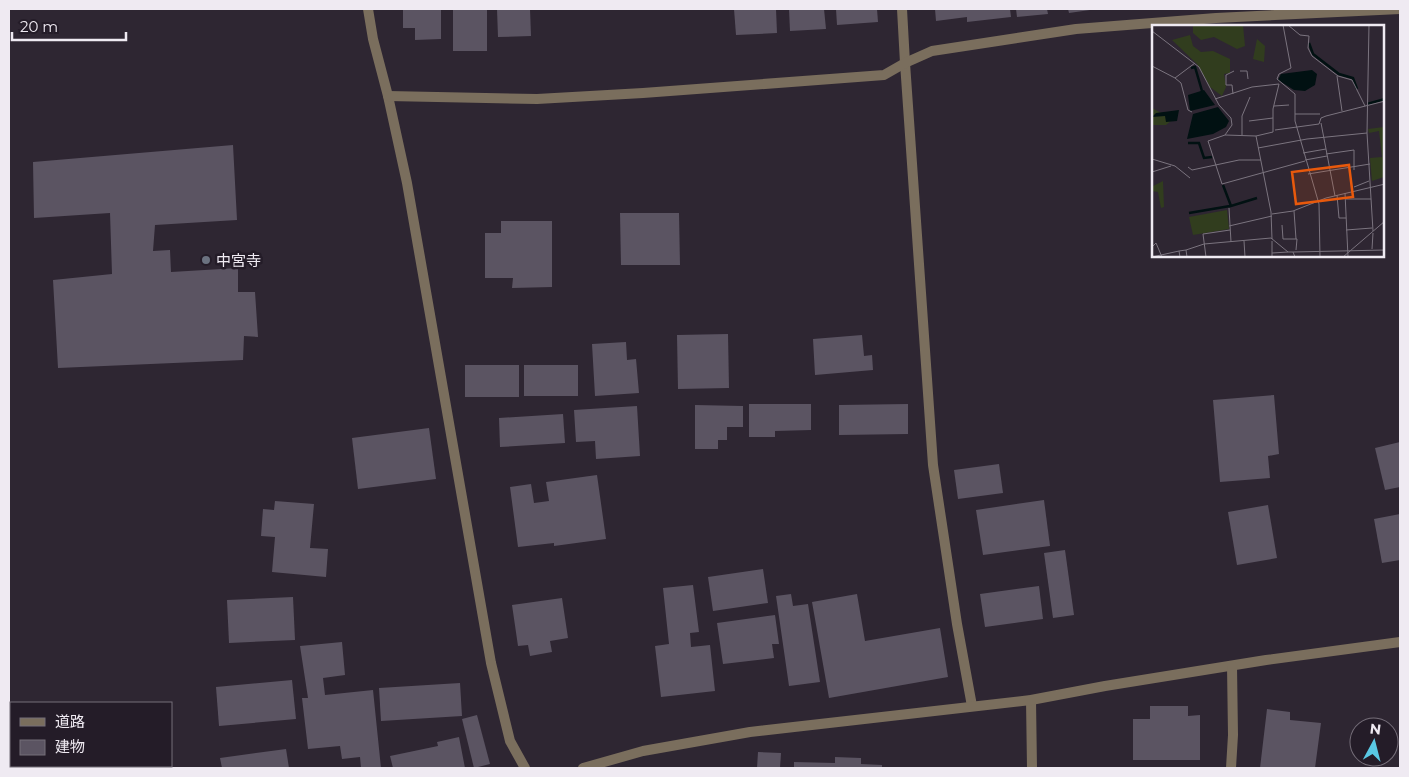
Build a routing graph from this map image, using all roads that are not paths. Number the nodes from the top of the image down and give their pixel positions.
1 (368, 9) edge
2 (902, 9) edge
3 (1400, 9) edge
4 (905, 63) junction
5 (388, 96) junction
6 (1400, 642) edge
7 (1232, 666) junction
8 (1031, 700) junction
9 (972, 706) junction
10 (524, 768) edge
11 (583, 768) edge
12 (1032, 768) edge
13 (1231, 768) edge

1 - 5 street
2 - 4 street
3 - 4 street
4 - 5 street
4 - 9 street
5 - 10 street
6 - 7 street
7 - 8 street
7 - 13 street
8 - 9 street
8 - 12 street
9 - 11 street

